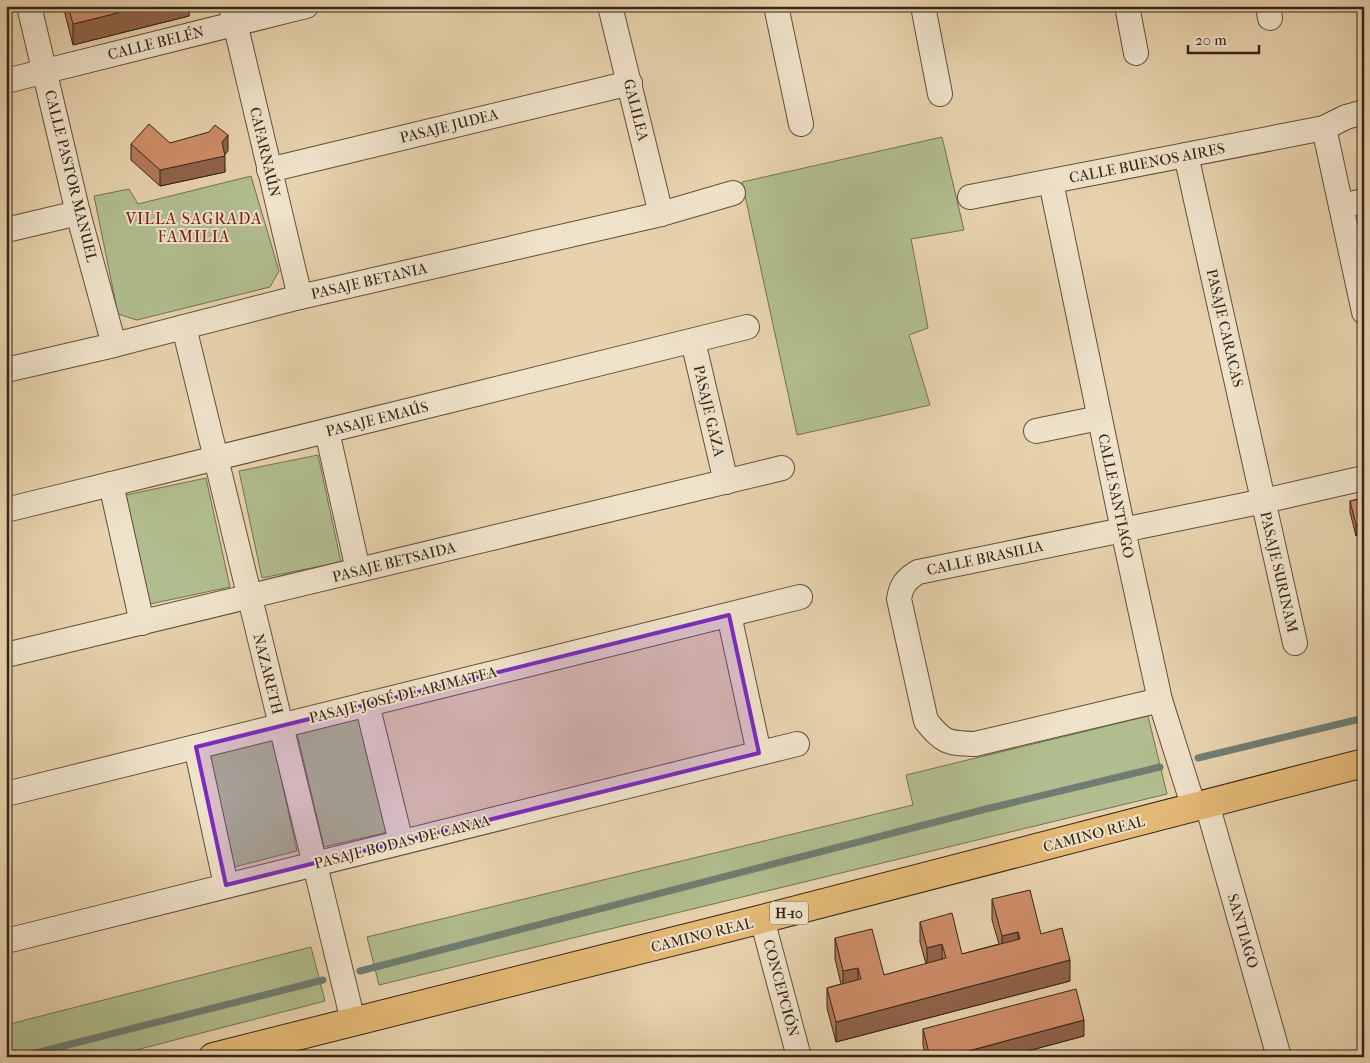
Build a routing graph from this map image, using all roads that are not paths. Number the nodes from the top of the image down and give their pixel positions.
1 (29, 6) edge
2 (306, 6) edge
3 (610, 6) edge
4 (776, 6) edge
5 (924, 6) edge
6 (1127, 6) edge
7 (233, 15) edge
8 (1136, 53) dead end
9 (45, 72) junction
10 (6, 81) edge
11 (630, 83) junction
12 (940, 94) dead end
13 (1364, 112) edge
14 (800, 124) dead end
15 (1324, 128) junction
16 (1186, 155) junction
17 (269, 170) junction
18 (1051, 182) junction
19 (733, 193) dead end
20 (970, 198) dead end
21 (1364, 202) edge
22 (1341, 206) junction
23 (78, 213) junction
24 (661, 214) junction
25 (6, 230) edge
26 (300, 297) junction
27 (1364, 312) edge
28 (184, 327) junction
29 (747, 327) dead end
30 (693, 341) junction
31 (114, 345) junction
32 (6, 370) edge
33 (1100, 418) junction
34 (327, 431) junction
35 (1036, 431) dead end
36 (216, 458) junction
37 (782, 468) dead end
38 (1364, 478) edge
39 (726, 482) junction
40 (110, 484) junction
41 (1264, 501) junction
42 (6, 510) edge
43 (1123, 530) junction
44 (358, 570) junction
45 (250, 597) junction
46 (800, 597) dead end
47 (729, 615) junction
48 (142, 622) junction
49 (1295, 643) dead end
50 (6, 655) edge
51 (1160, 700) junction
52 (367, 704) junction
53 (281, 726) junction
54 (797, 744) dead end
55 (196, 747) junction
56 (759, 754) junction
57 (1364, 763) edge
58 (6, 794) edge
59 (1200, 806) junction
60 (400, 842) junction
61 (314, 863) junction
62 (226, 885) junction
63 (762, 920) junction
64 (6, 941) edge
65 (353, 1021) junction
66 (213, 1057) edge
67 (799, 1057) edge
68 (1279, 1057) edge

1 - 9 street, CALLE PASTOR MANUEL
2 - 7 street, CALLE BELÉN
3 - 11 street, GALILEA
4 - 14 street
5 - 12 street
6 - 8 street
7 - 9 street, CALLE BELÉN
7 - 17 street, CAFARNAÚN
9 - 10 street, CALLE BELÉN
9 - 23 street, CALLE PASTOR MANUEL
11 - 17 street, PASAJE JUDEA
11 - 24 street, GALILEA
13 - 15 street, CALLE BUENOS AIRES
15 - 16 street, CALLE BUENOS AIRES
15 - 22 street
16 - 18 street, CALLE BUENOS AIRES
16 - 41 street, PASAJE CARACAS
17 - 26 street, CAFARNAÚN
18 - 20 street, CALLE BUENOS AIRES
18 - 33 street, CALLE SANTIAGO
19 - 24 street, PASAJE BETANIA
21 - 22 street
22 - 27 street
23 - 25 street
23 - 31 street, CALLE PASTOR MANUEL
24 - 26 street, PASAJE BETANIA
26 - 28 street, PASAJE BETANIA
28 - 31 street, PASAJE BETANIA
28 - 36 street, NAZARETH
29 - 30 street, PASAJE EMAÚS
30 - 34 street, PASAJE EMAÚS
30 - 39 street, PASAJE GAZA
31 - 32 street, PASAJE BETANIA
33 - 35 street
33 - 43 street, CALLE SANTIAGO
34 - 36 street, PASAJE EMAÚS
34 - 44 street
36 - 40 street, PASAJE EMAÚS
36 - 45 street, NAZARETH
37 - 39 street, PASAJE BETSAIDA
38 - 41 street, CALLE BRASILIA
39 - 44 street, PASAJE BETSAIDA
40 - 42 street, PASAJE EMAÚS
40 - 48 street
41 - 43 street, CALLE BRASILIA
41 - 49 street, PASAJE SURINAM
43 - 51 street, CALLE SANTIAGO
43 - 51 street, CALLE BRASILIA
44 - 45 street, PASAJE BETSAIDA
45 - 48 street, PASAJE BETSAIDA
45 - 53 street, NAZARETH
46 - 47 street, PASAJE JOSÉ DE ARIMATEA
47 - 52 street, PASAJE JOSÉ DE ARIMATEA
47 - 56 street
48 - 50 street, PASAJE BETSAIDA
51 - 59 street, CALLE SANTIAGO
52 - 53 street, PASAJE JOSÉ DE ARIMATEA
52 - 60 street
53 - 55 street, PASAJE JOSÉ DE ARIMATEA
53 - 61 street, NAZARETH
54 - 56 street, PASAJE BODAS DE CANAA
55 - 58 street, PASAJE JOSÉ DE ARIMATEA
55 - 62 street
56 - 60 street, PASAJE BODAS DE CANAA
57 - 59 main road, CAMINO REAL / H-10
59 - 63 main road, CAMINO REAL / H-10
59 - 68 street, SANTIAGO
60 - 61 street, PASAJE BODAS DE CANAA
61 - 62 street, PASAJE BODAS DE CANAA
61 - 65 street, NAZARETH
62 - 64 street, PASAJE BODAS DE CANAA
63 - 65 main road, CAMINO REAL / H-10
63 - 67 street, CONCEPCIÓN
65 - 66 main road, CAMINO REAL / H-10

